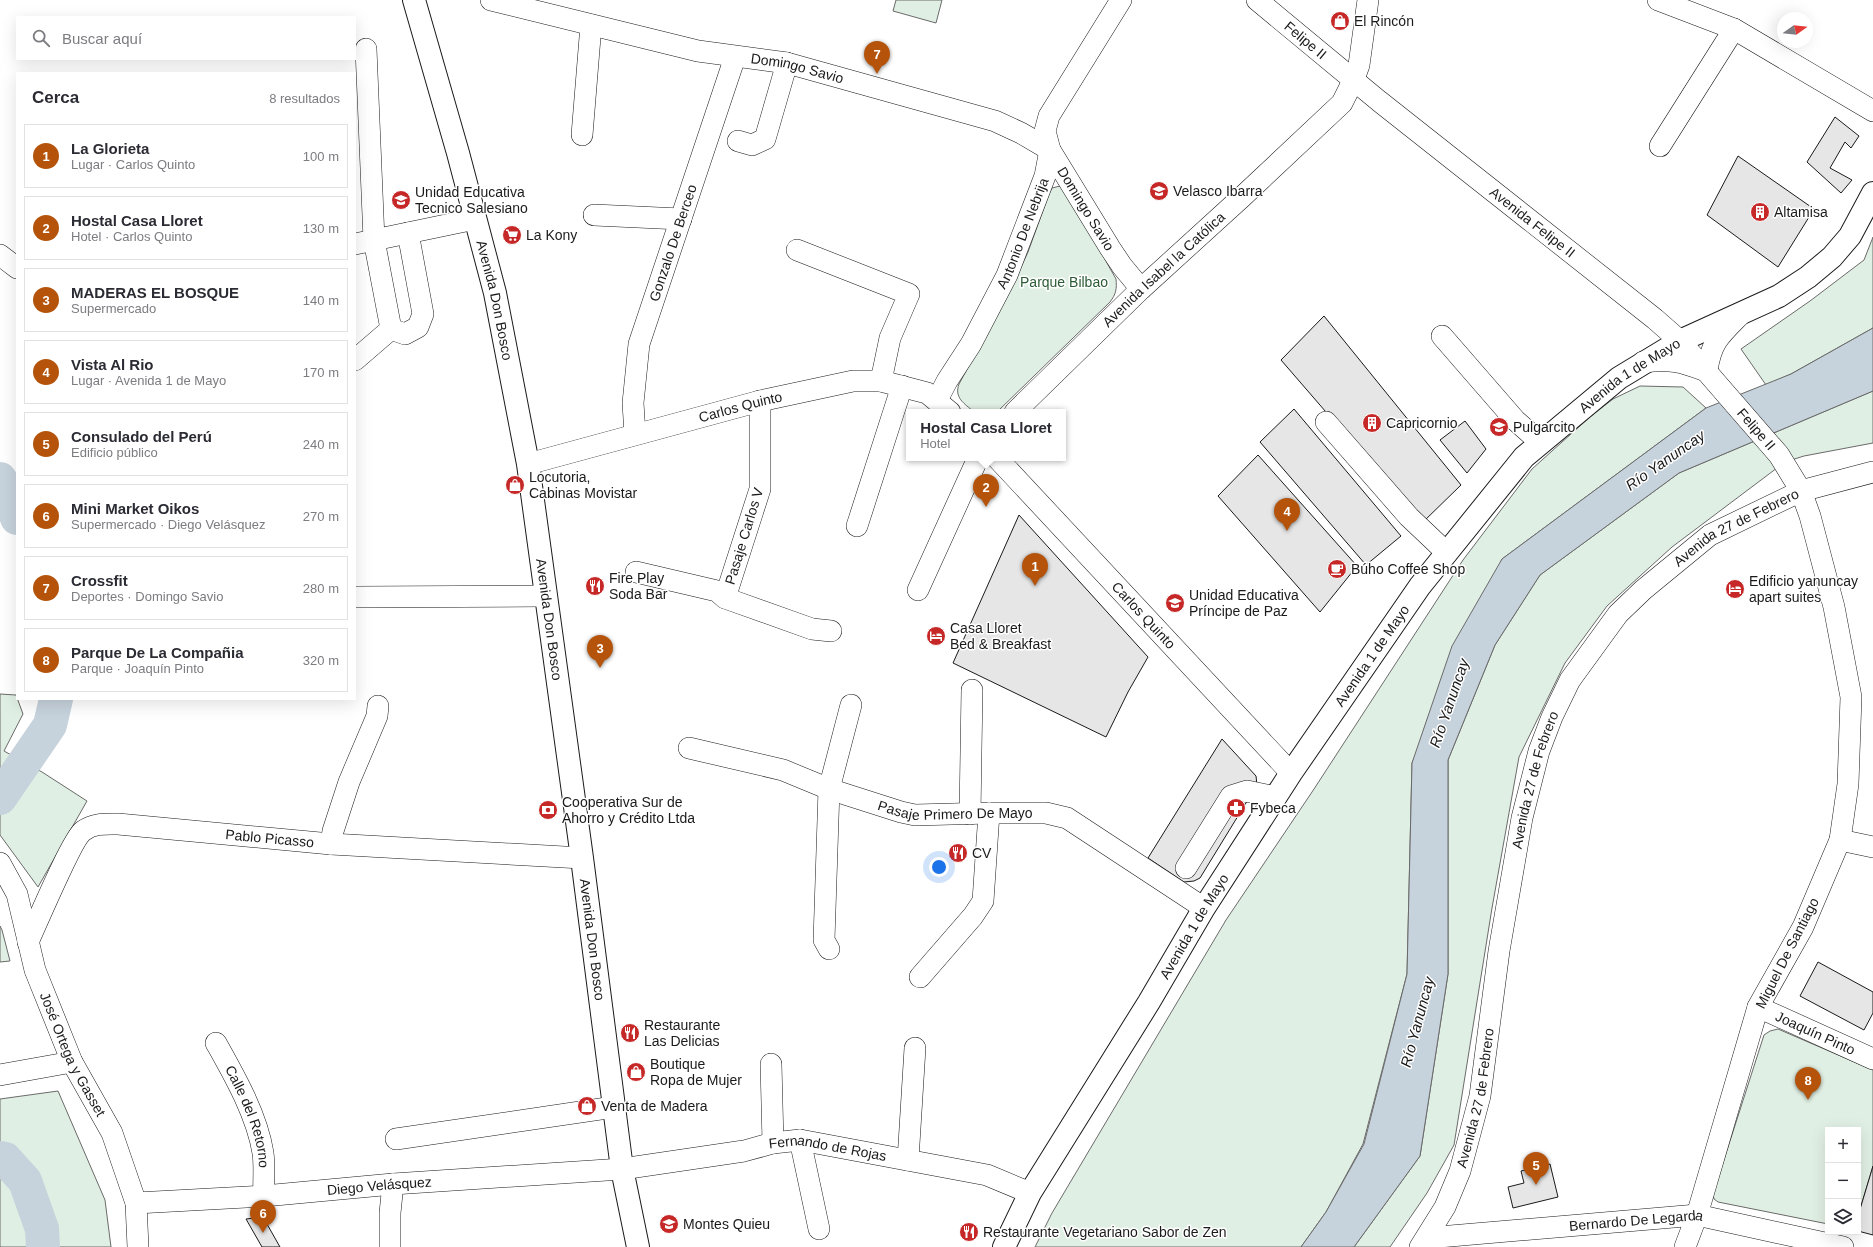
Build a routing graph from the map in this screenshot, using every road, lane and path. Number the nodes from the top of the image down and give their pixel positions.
1 (414, 0) edge
2 (491, 0) edge
3 (1121, 0) edge
4 (1257, 0) edge
5 (1368, 0) edge
6 (1658, 0) edge
7 (540, 6) edge
8 (591, 25) junction
9 (1734, 30) junction
10 (366, 49) dead end
11 (736, 57) junction
12 (787, 63) junction
13 (1354, 79) junction
14 (1873, 111) edge
15 (582, 135) dead end
16 (738, 141) dead end
17 (1660, 146) dead end
18 (1050, 150) junction
19 (1873, 193) edge
20 (594, 215) dead end
21 (475, 219) junction
22 (681, 219) junction
23 (408, 233) junction
24 (365, 242) edge
25 (798, 250) dead end
26 (0, 255) edge
27 (16, 267) edge
28 (1142, 288) junction
29 (1740, 315) junction
30 (391, 329) junction
31 (1442, 336) dead end
32 (1680, 341) junction
33 (356, 359) edge
34 (1643, 362) junction
35 (1707, 371) junction
36 (881, 381) junction
37 (902, 386) junction
38 (760, 401) junction
39 (943, 406) edge
40 (1018, 409) edge
41 (1326, 422) dead end
42 (635, 434) junction
43 (1541, 443) junction
44 (1782, 460) junction
45 (977, 461) edge
46 (999, 461) edge
47 (528, 464) junction
48 (1873, 472) edge
49 (1801, 491) junction
50 (1771, 504) junction
51 (857, 526) dead end
52 (1446, 553) junction
53 (636, 572) dead end
54 (918, 590) dead end
55 (545, 596) junction
56 (356, 597) edge
57 (725, 598) junction
58 (831, 631) dead end
59 (972, 690) dead end
60 (851, 705) dead end
61 (378, 706) dead end
62 (689, 748) dead end
63 (1290, 773) junction
64 (829, 789) junction
65 (1275, 797) junction
66 (979, 813) junction
67 (1840, 840) junction
68 (331, 844) junction
69 (1873, 847) edge
70 (582, 858) junction
71 (0, 863) edge
72 (1186, 868) dead end
73 (1204, 908) junction
74 (28, 942) junction
75 (829, 948) dead end
76 (920, 977) dead end
77 (1758, 1008) junction
78 (216, 1042) dead end
79 (914, 1048) dead end
80 (1873, 1059) edge
81 (72, 1062) junction
82 (771, 1064) dead end
83 (0, 1074) edge
84 (614, 1107) junction
85 (396, 1140) dead end
86 (800, 1140) junction
87 (773, 1144) junction
88 (908, 1160) junction
89 (622, 1169) junction
90 (393, 1184) junction
91 (1030, 1193) junction
92 (264, 1196) junction
93 (136, 1203) junction
94 (1697, 1215) junction
95 (819, 1229) dead end
96 (1424, 1242) edge
97 (138, 1247) edge
98 (390, 1247) edge
99 (638, 1247) edge
100 (1004, 1247) edge
101 (1685, 1247) edge
102 (1843, 1247) edge

1 - 21 main road, Avenida Don Bosco
2 - 7 street, Domingo Savio
3 - 18 street, Antonio De Nebrija
4 - 13 street, Felipe II
5 - 13 street, Avenida Isabel la Católica
6 - 9 street
7 - 8 street, Domingo Savio
8 - 11 street, Domingo Savio
8 - 15 street
9 - 14 street
9 - 17 street
10 - 24 street
11 - 12 street, Domingo Savio
11 - 22 street, Gonzalo De Berceo
12 - 16 street
12 - 18 street, Domingo Savio
13 - 28 street, Avenida Isabel la Católica
13 - 32 street, Avenida Felipe II
18 - 28 street, Domingo Savio
18 - 39 street, Antonio De Nebrija
19 - 29 main road, Avenida 1 de Mayo
20 - 22 street
21 - 23 street
21 - 47 main road, Avenida Don Bosco
22 - 42 street, Gonzalo De Berceo
23 - 24 street
23 - 30 street
24 - 30 street
25 - 36 street
26 - 27 street
28 - 40 street, Avenida Isabel la Católica
29 - 32 main road, Avenida 1 de Mayo
29 - 35 street
30 - 33 street
31 - 43 street
32 - 34 main road, Avenida 1 de Mayo
32 - 35 street, Avenida Felipe II
34 - 35 street
34 - 43 main road, Avenida 1 de Mayo
35 - 44 street, Felipe II
36 - 37 street, Carlos Quinto
36 - 38 street, Carlos Quinto
37 - 39 street, Carlos Quinto
37 - 51 street
38 - 42 street, Carlos Quinto
38 - 57 street, Pasaje Carlos V
41 - 52 street
42 - 47 street, Carlos Quinto
43 - 52 main road, Avenida 1 de Mayo
44 - 49 street, Felipe II
44 - 50 street
45 - 54 street
46 - 63 street, Carlos Quinto
47 - 55 main road, Avenida Don Bosco
48 - 49 street, Avenida 27 de Febrero
49 - 50 street, Avenida 27 de Febrero
49 - 67 street, Miguel De Santiago
50 - 96 street, Avenida 27 de Febrero
52 - 63 main road, Avenida 1 de Mayo
53 - 57 street, Pasaje Carlos V
55 - 56 street
55 - 70 main road, Avenida Don Bosco
57 - 58 street, Pasaje Carlos V
59 - 66 street
60 - 64 street
61 - 68 street
62 - 64 street, Pasaje Primero De Mayo
63 - 65 main road, Avenida 1 de Mayo
64 - 66 street, Pasaje Primero De Mayo
64 - 75 street
65 - 72 street
65 - 73 main road, Avenida 1 de Mayo
66 - 73 street, Pasaje Primero De Mayo
66 - 76 street
67 - 69 street
67 - 77 street, Miguel De Santiago
68 - 70 street, Pablo Picasso
68 - 74 street, Pablo Picasso
70 - 84 main road, Avenida Don Bosco
71 - 74 street, José Ortega y Gasset
73 - 91 main road, Avenida 1 de Mayo
74 - 81 street, José Ortega y Gasset
77 - 80 street, Joaquín Pinto
77 - 94 street, Miguel De Santiago
78 - 92 street, Calle del Retorno
79 - 88 street
81 - 83 street
81 - 93 street, José Ortega y Gasset
82 - 87 street
84 - 85 street
84 - 89 main road, Avenida Don Bosco
86 - 87 street, Fernando de Rojas
86 - 88 street, Fernando de Rojas
86 - 95 street
87 - 89 street, Fernando de Rojas
88 - 91 street, Fernando de Rojas
89 - 90 street, Diego Velásquez
89 - 99 main road, Avenida Don Bosco
90 - 92 street, Diego Velásquez
90 - 98 street
91 - 100 main road, Avenida 1 de Mayo
92 - 93 street, Diego Velásquez
93 - 97 street, José Ortega y Gasset
94 - 96 street, Bernardo De Legarda
94 - 101 street, Miguel De Santiago
94 - 102 street, Bernardo De Legarda

